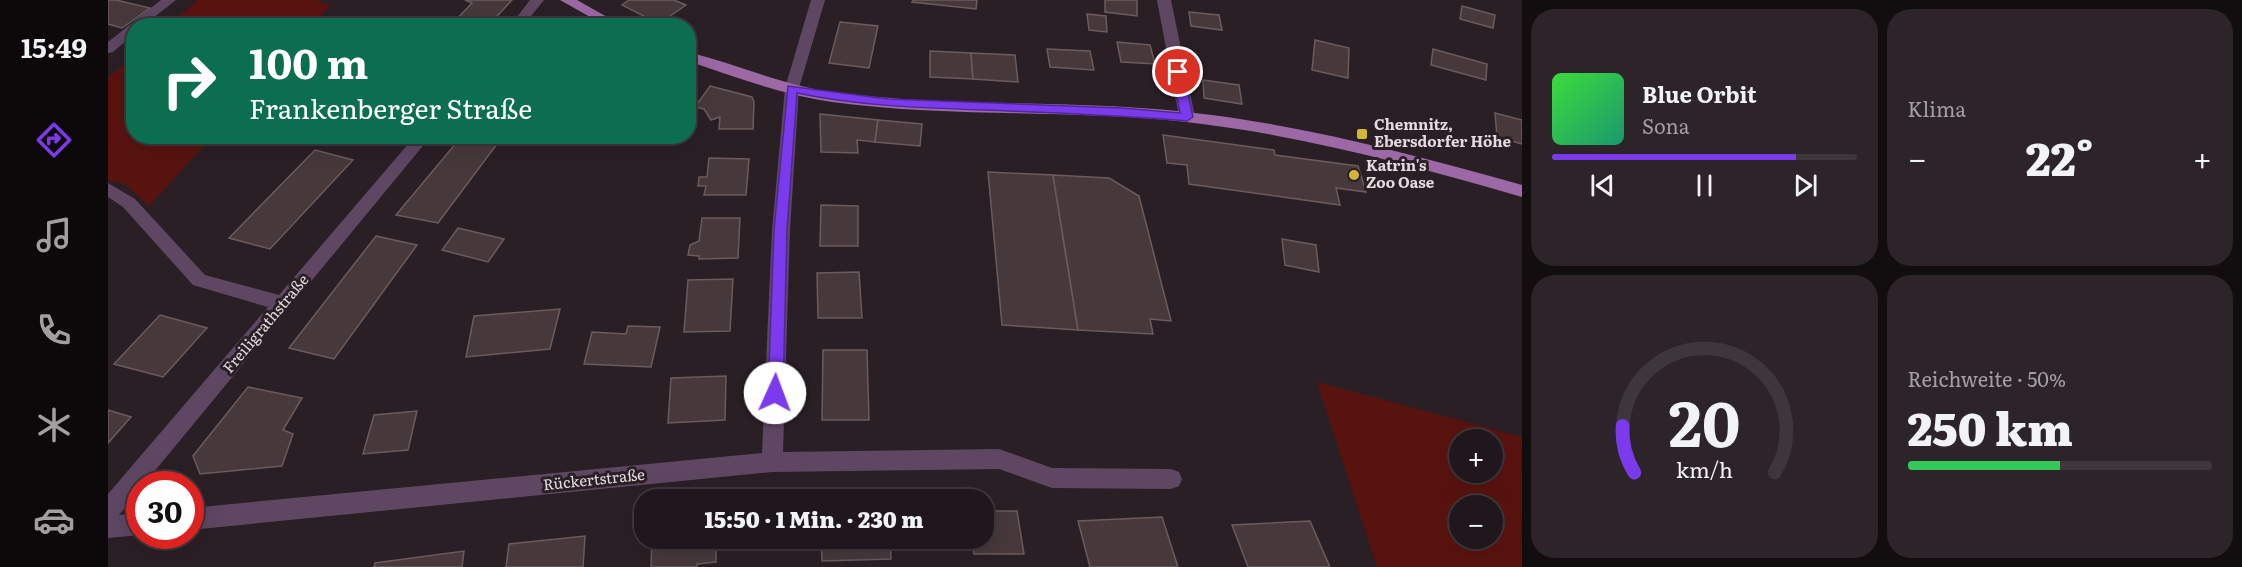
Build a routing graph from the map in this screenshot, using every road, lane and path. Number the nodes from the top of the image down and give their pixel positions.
1 (169, 0) edge
2 (537, 0) edge
3 (567, 0) edge
4 (818, 0) edge
5 (1164, 0) edge
6 (145, 18) edge
7 (522, 18) edge
8 (602, 18) edge
9 (126, 33) edge
10 (108, 49) edge
11 (696, 59) edge
12 (792, 88) junction
13 (1187, 117) junction
14 (417, 144) edge
15 (108, 189) edge
16 (1522, 191) edge
17 (283, 303) junction
18 (772, 462) junction
19 (1171, 479) dead end
20 (108, 511) edge
21 (204, 518) edge
22 (126, 525) edge
23 (108, 527) edge

1 - 6 street
2 - 7 street
3 - 8 main road
4 - 12 street
5 - 13 street
9 - 10 street
11 - 12 main road
12 - 13 main road
12 - 18 street
13 - 16 main road
14 - 17 street, Freiligrathstraße
15 - 17 street
17 - 20 street, Freiligrathstraße
18 - 19 street, Rückertstraße
18 - 21 street, Rückertstraße
22 - 23 street

